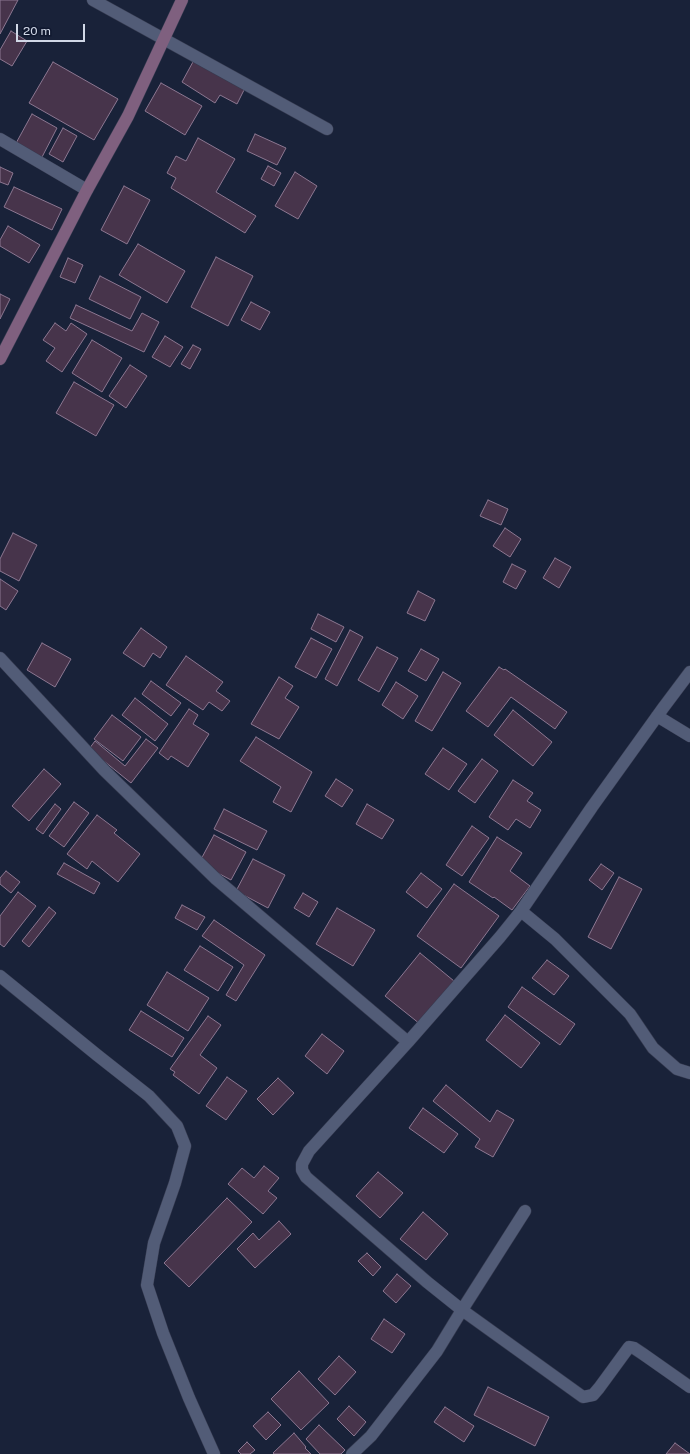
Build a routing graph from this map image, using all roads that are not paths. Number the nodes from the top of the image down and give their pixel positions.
1 (93, 0) edge
2 (182, 0) edge
3 (163, 39) junction
4 (327, 129) dead end
5 (0, 139) edge
6 (87, 190) junction
7 (0, 359) edge
8 (0, 658) edge
9 (690, 672) edge
10 (657, 716) junction
11 (690, 736) edge
12 (521, 911) junction
13 (0, 976) edge
14 (408, 1042) junction
15 (690, 1073) edge
16 (525, 1211) dead end
17 (462, 1310) junction
18 (690, 1388) edge
19 (214, 1454) edge
20 (352, 1454) edge

1 - 3 street
2 - 3 street
3 - 4 street
3 - 6 street
5 - 6 street
6 - 7 street
8 - 14 street
9 - 10 street
10 - 11 street
10 - 12 street
12 - 14 street
12 - 15 street
13 - 19 street
14 - 17 street
16 - 17 street
17 - 18 street
17 - 20 street

